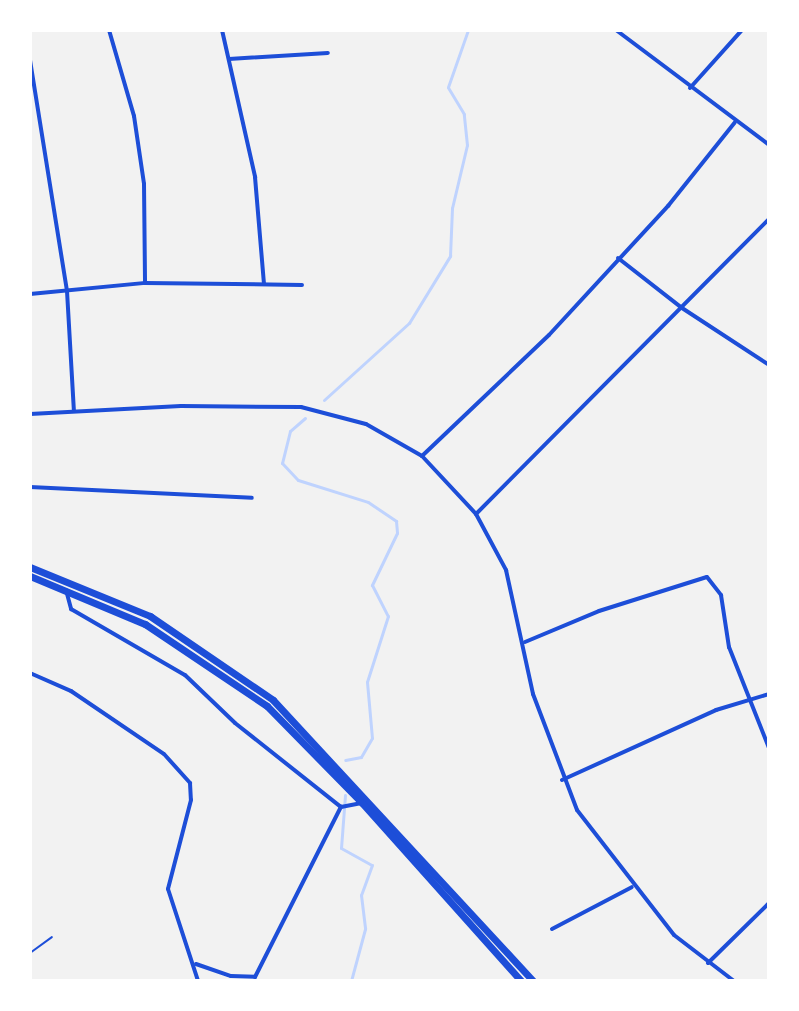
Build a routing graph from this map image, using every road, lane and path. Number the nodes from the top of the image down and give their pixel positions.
1 (109, 30) edge
2 (222, 30) edge
3 (616, 30) edge
4 (742, 30) edge
5 (328, 53) dead end
6 (229, 59) junction
7 (30, 60) edge
8 (690, 88) junction
9 (735, 122) junction
10 (769, 145) edge
11 (769, 219) edge
12 (617, 257) junction
13 (145, 283) junction
14 (264, 284) junction
15 (302, 285) dead end
16 (67, 291) junction
17 (30, 294) edge
18 (682, 308) junction
19 (769, 365) edge
20 (74, 412) junction
21 (30, 414) edge
22 (422, 456) junction
23 (30, 487) edge
24 (252, 498) dead end
25 (476, 514) junction
26 (30, 567) edge
27 (30, 576) edge
28 (66, 588) junction
29 (525, 642) junction
30 (30, 673) edge
31 (769, 694) edge
32 (749, 700) junction
33 (769, 748) edge
34 (562, 780) junction
35 (362, 803) junction
36 (341, 807) junction
37 (632, 887) junction
38 (769, 903) edge
39 (552, 929) dead end
40 (52, 937) dead end
41 (30, 953) edge
42 (196, 964) junction
43 (708, 964) junction
44 (198, 981) edge
45 (521, 981) edge
46 (533, 981) edge
47 (734, 981) edge

1 - 13 street
2 - 6 street
3 - 8 street
4 - 8 street
5 - 6 street
6 - 14 street
7 - 16 street
8 - 9 street
9 - 10 street
9 - 12 street
11 - 18 street
12 - 18 street
12 - 22 street
13 - 14 street
13 - 16 street
14 - 15 street
16 - 17 street
16 - 20 street
18 - 19 street
18 - 25 street
20 - 21 street
20 - 22 street
22 - 25 street
23 - 24 street
25 - 29 street
26 - 46 highway
27 - 28 highway
28 - 35 highway
28 - 36 street
29 - 32 street
29 - 34 street
30 - 42 street
31 - 32 street
32 - 33 street
32 - 34 street
34 - 37 street
35 - 36 street
35 - 45 highway
36 - 42 street
37 - 39 street
37 - 43 street
38 - 43 street
40 - 41 path
42 - 44 street
43 - 47 street

